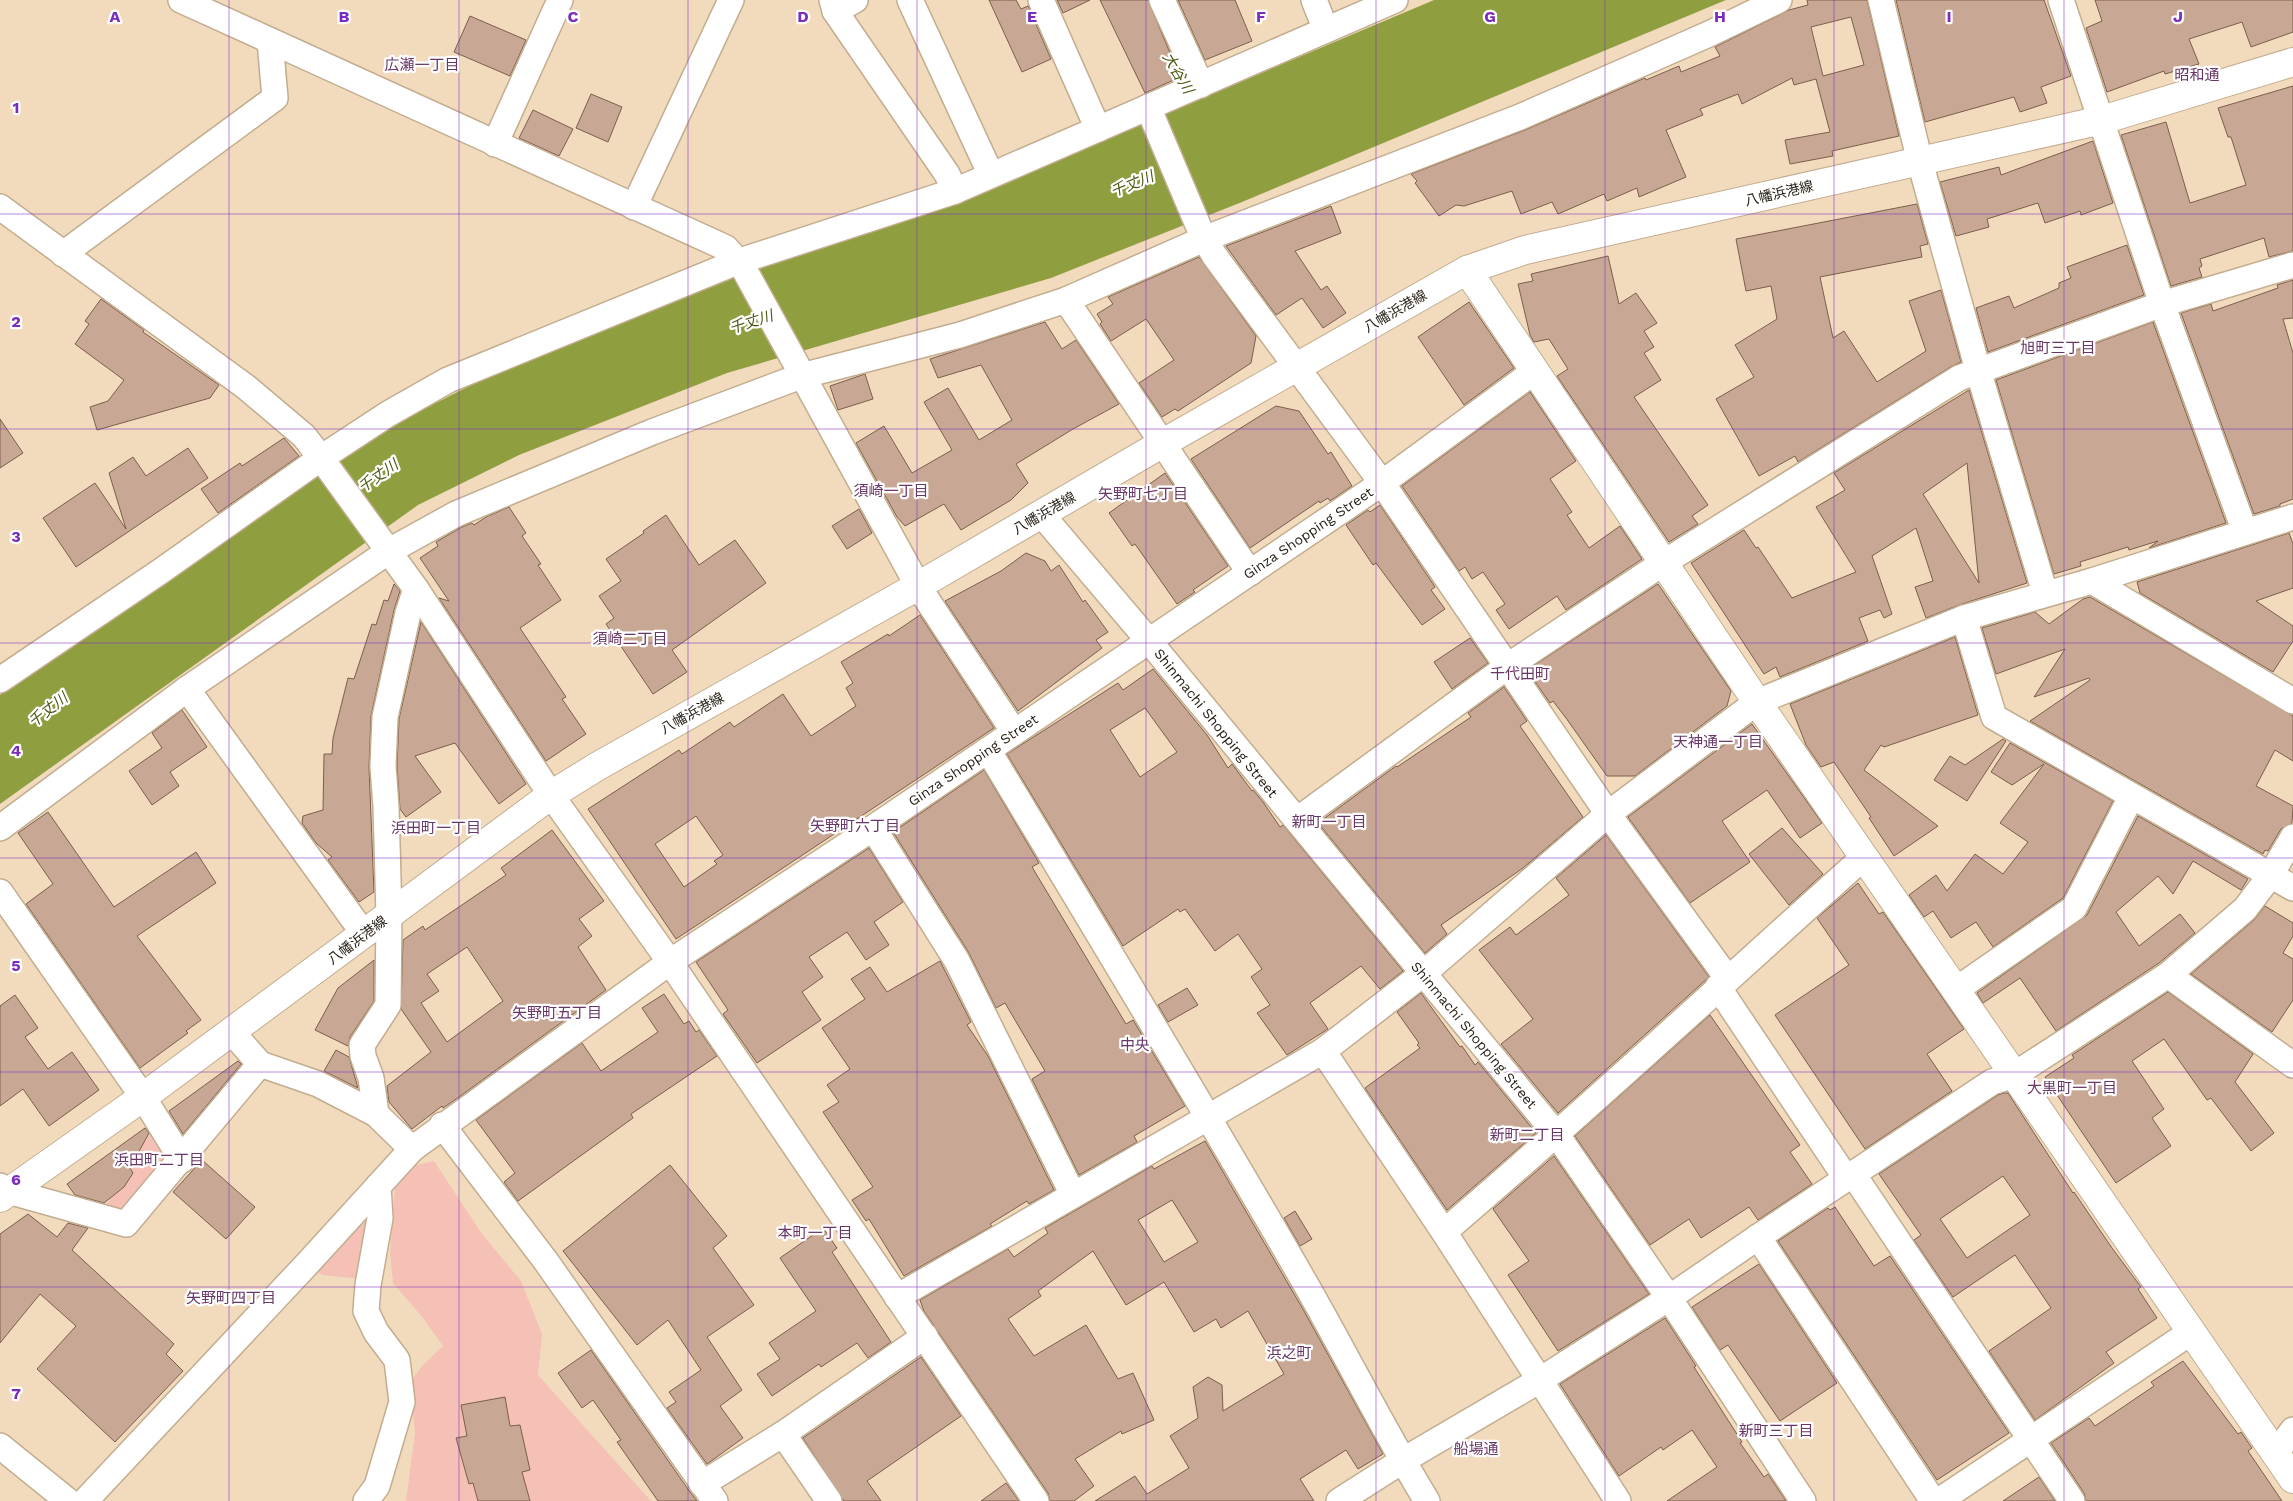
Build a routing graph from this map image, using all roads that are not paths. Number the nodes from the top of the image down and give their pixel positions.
1 (181, 0) edge
2 (560, 0) edge
3 (731, 0) edge
4 (910, 0) edge
5 (1041, 0) edge
6 (1162, 0) edge
7 (1314, 0) edge
8 (1395, 0) edge
9 (1779, 0) edge
10 (1881, 0) edge
11 (2061, 0) edge
12 (841, 4) edge
13 (1326, 30) junction
14 (270, 41) junction
15 (2293, 62) edge
16 (1201, 85) junction
17 (1150, 112) junction
18 (2102, 120) junction
19 (1098, 129) junction
20 (495, 144) junction
21 (1920, 162) junction
22 (991, 176) junction
23 (955, 191) junction
24 (0, 207) edge
25 (634, 207) junction
26 (1202, 235) junction
27 (63, 254) junction
28 (741, 265) junction
29 (2293, 266) edge
30 (1467, 270) junction
31 (1066, 300) junction
32 (2162, 304) junction
33 (1296, 368) junction
34 (1978, 370) junction
35 (1535, 371) junction
36 (799, 372) junction
37 (1163, 444) junction
38 (324, 463) junction
39 (1382, 483) junction
40 (1042, 515) junction
41 (2293, 516) edge
42 (2245, 532) junction
43 (385, 545) junction
44 (1663, 563) junction
45 (1250, 573) junction
46 (2092, 581) junction
47 (918, 586) junction
48 (416, 589) junction
49 (2045, 593) junction
50 (1964, 618) junction
51 (1149, 641) junction
52 (1508, 666) junction
53 (0, 680) edge
54 (187, 689) junction
55 (2293, 701) edge
56 (1757, 702) junction
57 (1014, 732) junction
58 (988, 750) junction
59 (551, 795) junction
60 (2131, 796) junction
61 (1608, 814) junction
62 (1297, 820) junction
63 (0, 828) edge
64 (873, 828) junction
65 (2293, 837) edge
66 (1864, 857) junction
67 (2270, 876) junction
68 (2293, 888) edge
69 (0, 892) edge
70 (389, 916) junction
71 (364, 934) junction
72 (670, 962) junction
73 (1424, 973) junction
74 (2168, 975) junction
75 (1723, 983) junction
76 (1956, 989) junction
77 (232, 1032) junction
78 (1323, 1051) junction
79 (260, 1064) junction
80 (2293, 1065) edge
81 (2014, 1075) junction
82 (143, 1097) junction
83 (376, 1114) junction
84 (1208, 1117) junction
85 (442, 1125) junction
86 (1557, 1135) junction
87 (412, 1149) junction
88 (182, 1160) junction
89 (1850, 1176) junction
90 (378, 1186) junction
91 (3, 1192) edge
92 (1073, 1195) junction
93 (1444, 1232) junction
94 (1758, 1237) junction
95 (897, 1297) junction
96 (1669, 1298) junction
97 (2191, 1332) junction
98 (925, 1336) junction
99 (1540, 1380) junction
100 (2293, 1430) edge
101 (783, 1434) junction
102 (2031, 1439) junction
103 (0, 1446) edge
104 (2275, 1454) junction
105 (1402, 1461) junction
106 (2293, 1479) edge
107 (709, 1492) edge
108 (83, 1500) edge
109 (366, 1501) edge
110 (829, 1501) edge
111 (1036, 1501) edge
112 (1339, 1501) edge
113 (1427, 1501) edge
114 (1618, 1501) edge
115 (1803, 1501) edge
116 (1933, 1501) edge
117 (1939, 1501) edge
118 (2072, 1501) edge

1 - 14 street
2 - 20 street
3 - 25 street
4 - 22 street
5 - 19 street
6 - 16 street
7 - 13 street
8 - 13 street
9 - 26 street
10 - 21 street
11 - 18 street
12 - 23 street
13 - 16 street
14 - 20 street
14 - 27 street
15 - 18 main road, 八幡浜港線
16 - 17 street
17 - 19 street
17 - 26 street
18 - 21 main road, 八幡浜港線
18 - 32 street
19 - 22 street
20 - 25 street
21 - 30 main road, 八幡浜港線
21 - 34 street
22 - 23 street
23 - 28 street
24 - 27 street
25 - 28 street
26 - 31 street
26 - 33 street
27 - 38 street
28 - 36 street
28 - 38 street
29 - 32 street
30 - 33 main road, 八幡浜港線
30 - 35 main road
31 - 36 street
31 - 37 street
32 - 34 street
32 - 42 street
33 - 37 main road, 八幡浜港線
33 - 39 street
34 - 44 street
34 - 49 street
35 - 39 street, Ginza Shopping Street
35 - 44 main road
36 - 43 street
36 - 47 street
37 - 40 main road, 八幡浜港線
37 - 45 street
38 - 43 street
38 - 53 street
39 - 45 street, Ginza Shopping Street
39 - 52 street
40 - 47 main road, 八幡浜港線
40 - 51 street, Shinmachi Shopping Street
41 - 42 street
42 - 46 street
43 - 48 street
43 - 54 street
44 - 52 street
44 - 56 main road
45 - 51 street, Ginza Shopping Street
46 - 49 street
46 - 55 street
47 - 57 street
47 - 59 main road, 八幡浜港線
48 - 59 street
48 - 70 street
49 - 50 street
50 - 56 street
50 - 60 street
51 - 57 street, Ginza Shopping Street
51 - 62 street, Shinmachi Shopping Street
52 - 61 street
52 - 62 street
54 - 63 street
54 - 71 street
56 - 61 street
56 - 66 main road
57 - 58 street, Ginza Shopping Street
58 - 64 street, Ginza Shopping Street
58 - 84 street
59 - 70 main road, 八幡浜港線
59 - 72 street
60 - 67 street
60 - 76 street
61 - 73 street
61 - 75 street
62 - 73 street, Shinmachi Shopping Street
64 - 72 street, Ginza Shopping Street
64 - 92 street
65 - 67 street
66 - 75 street
66 - 76 main road
67 - 68 street
67 - 74 street
69 - 82 street
70 - 71 main road, 八幡浜港線
70 - 83 street
71 - 77 main road, 八幡浜港線
72 - 85 street, Ginza Shopping Street
72 - 95 street
73 - 78 street
73 - 86 street, Shinmachi Shopping Street
74 - 80 street
74 - 81 street
75 - 86 street
75 - 89 street
76 - 81 main road
77 - 79 street
77 - 82 main road, 八幡浜港線
78 - 84 street
78 - 93 street
79 - 83 street
79 - 88 street
81 - 89 street
81 - 97 main road
82 - 88 street
82 - 91 main road, 八幡浜港線
83 - 87 street
84 - 92 street
84 - 105 street
85 - 87 street, Ginza Shopping Street
85 - 107 street
86 - 93 street
86 - 96 street, Shinmachi Shopping Street
87 - 90 street, Ginza Shopping Street
88 - 91 street
89 - 94 street
89 - 102 street
90 - 108 street, Ginza Shopping Street
90 - 109 street
92 - 95 street
93 - 99 street
94 - 96 street
94 - 116 street
95 - 98 street
96 - 99 street
96 - 115 street, Shinmachi Shopping Street
97 - 102 street
97 - 104 main road
98 - 101 street
98 - 111 street
99 - 105 street
99 - 114 street
100 - 104 street
101 - 107 street
101 - 110 street
102 - 117 street
102 - 118 street
103 - 108 street
104 - 106 main road
105 - 112 street
105 - 113 street

